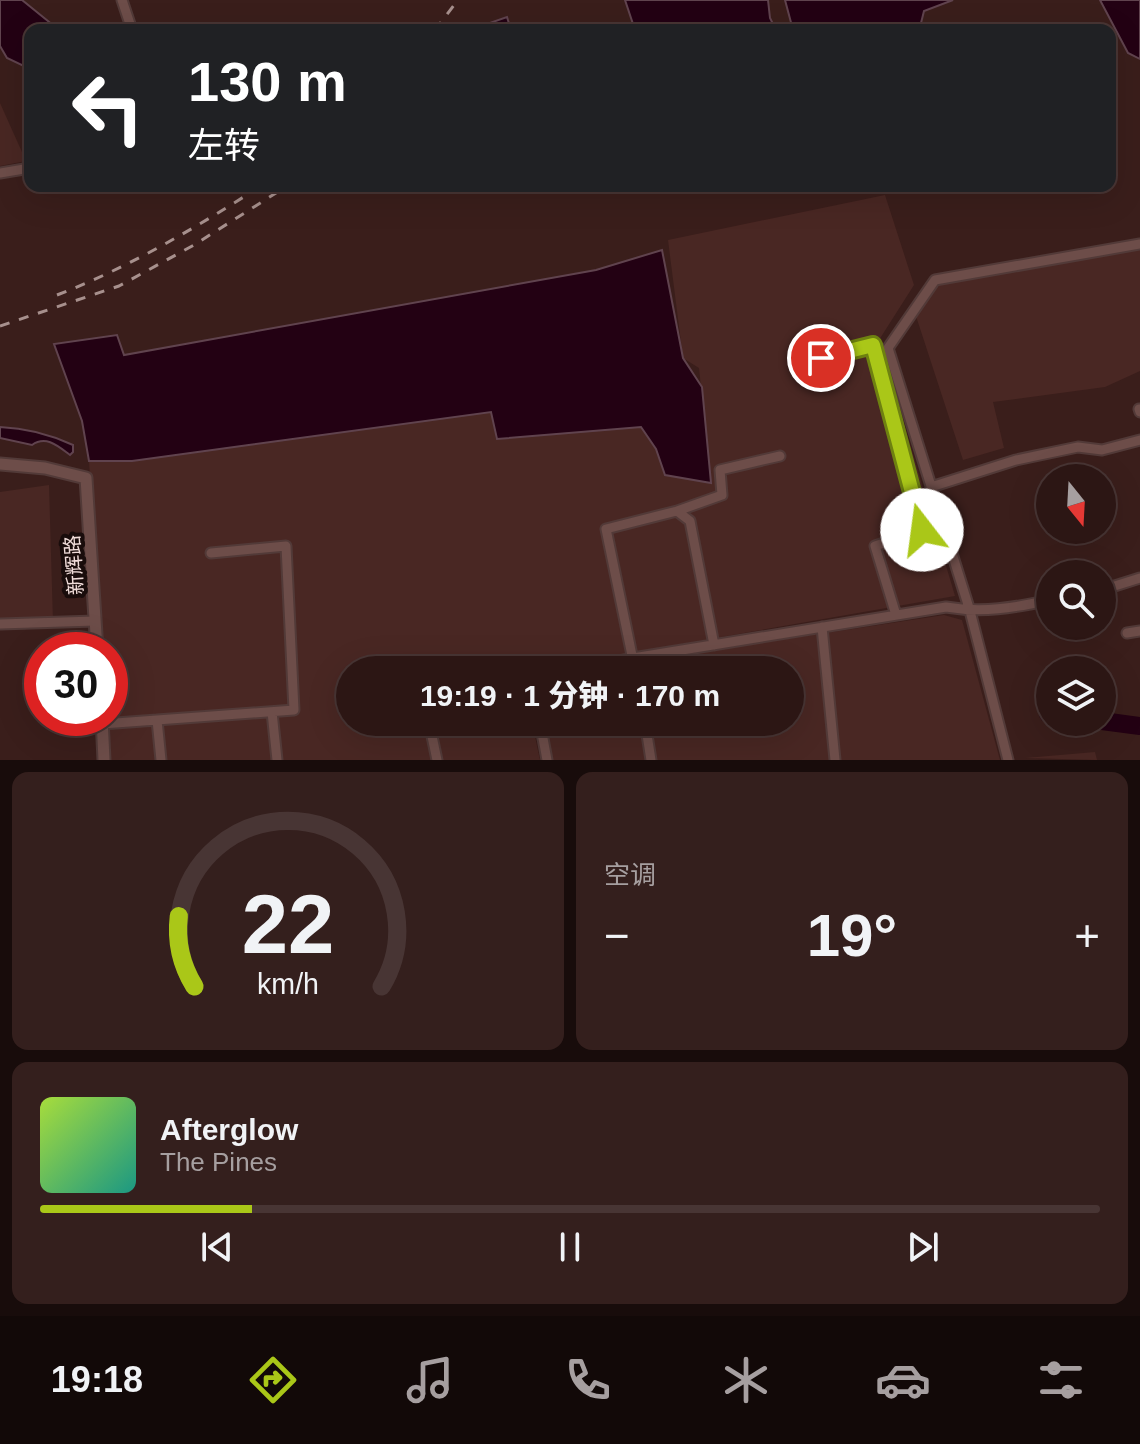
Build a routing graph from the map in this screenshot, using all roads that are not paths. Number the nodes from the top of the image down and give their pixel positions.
1 (122, 0) edge
2 (130, 24) edge
3 (24, 169) edge
4 (0, 173) edge
5 (1140, 244) edge
6 (795, 364) dead end
7 (1140, 440) edge
8 (780, 456) dead end
9 (0, 464) edge
10 (931, 487) junction
11 (677, 511) junction
12 (211, 553) dead end
13 (1140, 578) edge
14 (1116, 586) edge
15 (1036, 603) edge
16 (970, 611) junction
17 (896, 615) junction
18 (95, 621) junction
19 (0, 624) edge
20 (822, 627) junction
21 (1140, 631) edge
22 (96, 632) edge
23 (1127, 633) dead end
24 (714, 645) junction
25 (633, 656) edge
26 (645, 656) edge
27 (272, 712) junction
28 (157, 720) junction
29 (128, 721) edge
30 (103, 736) edge
31 (432, 736) edge
32 (543, 736) edge
33 (647, 736) edge
34 (104, 760) edge
35 (161, 760) edge
36 (277, 760) edge
37 (437, 760) edge
38 (547, 760) edge
39 (651, 760) edge
40 (835, 760) edge
41 (1008, 760) edge

1 - 2 street
3 - 4 street
5 - 10 street
6 - 17 street
7 - 10 street
8 - 11 street
9 - 18 street, 新辉路
10 - 16 street
11 - 24 street
11 - 25 street
12 - 27 street
13 - 14 street
15 - 16 street
16 - 17 street
16 - 41 street
17 - 20 street
18 - 19 street
18 - 22 street, 新辉路
20 - 24 street
20 - 40 street
21 - 23 street
24 - 26 street
27 - 28 street
27 - 36 street
28 - 29 street
28 - 35 street
30 - 34 street
31 - 37 street
32 - 38 street
33 - 39 street

